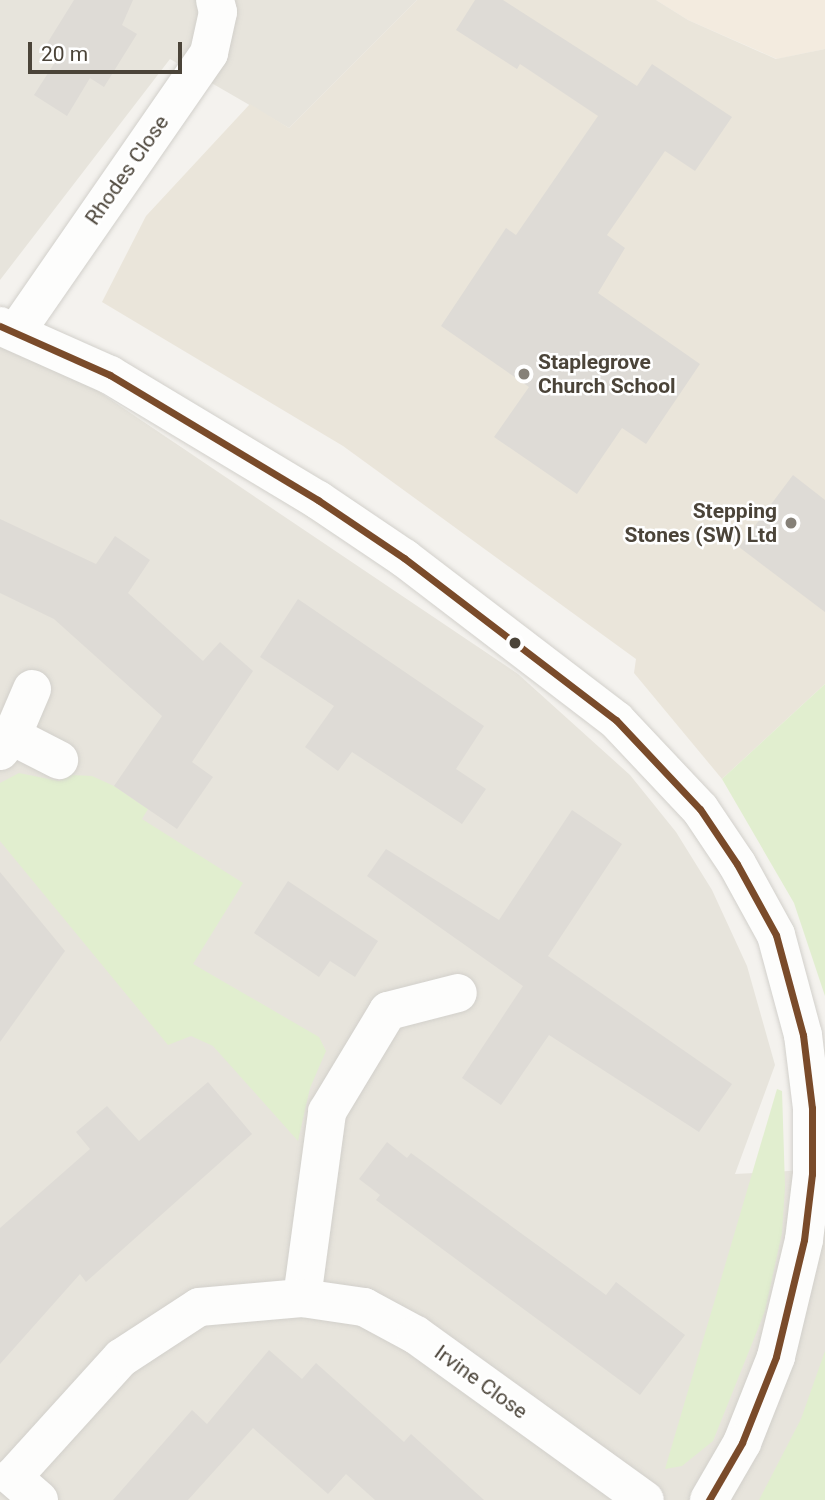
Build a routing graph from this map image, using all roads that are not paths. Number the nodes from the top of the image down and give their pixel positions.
1 (215, 0) edge
2 (8, 329) edge
3 (32, 689) dead end
4 (6, 744) edge
5 (59, 760) dead end
6 (458, 993) dead end
7 (815, 1240) edge
8 (302, 1298) junction
9 (17, 1489) edge
10 (645, 1500) edge
11 (709, 1500) edge

1 - 2 street, Rhodes Close
2 - 7 street
3 - 4 street
4 - 5 street
6 - 8 street
7 - 11 street
8 - 9 street, Irvine Close
8 - 10 street, Irvine Close

